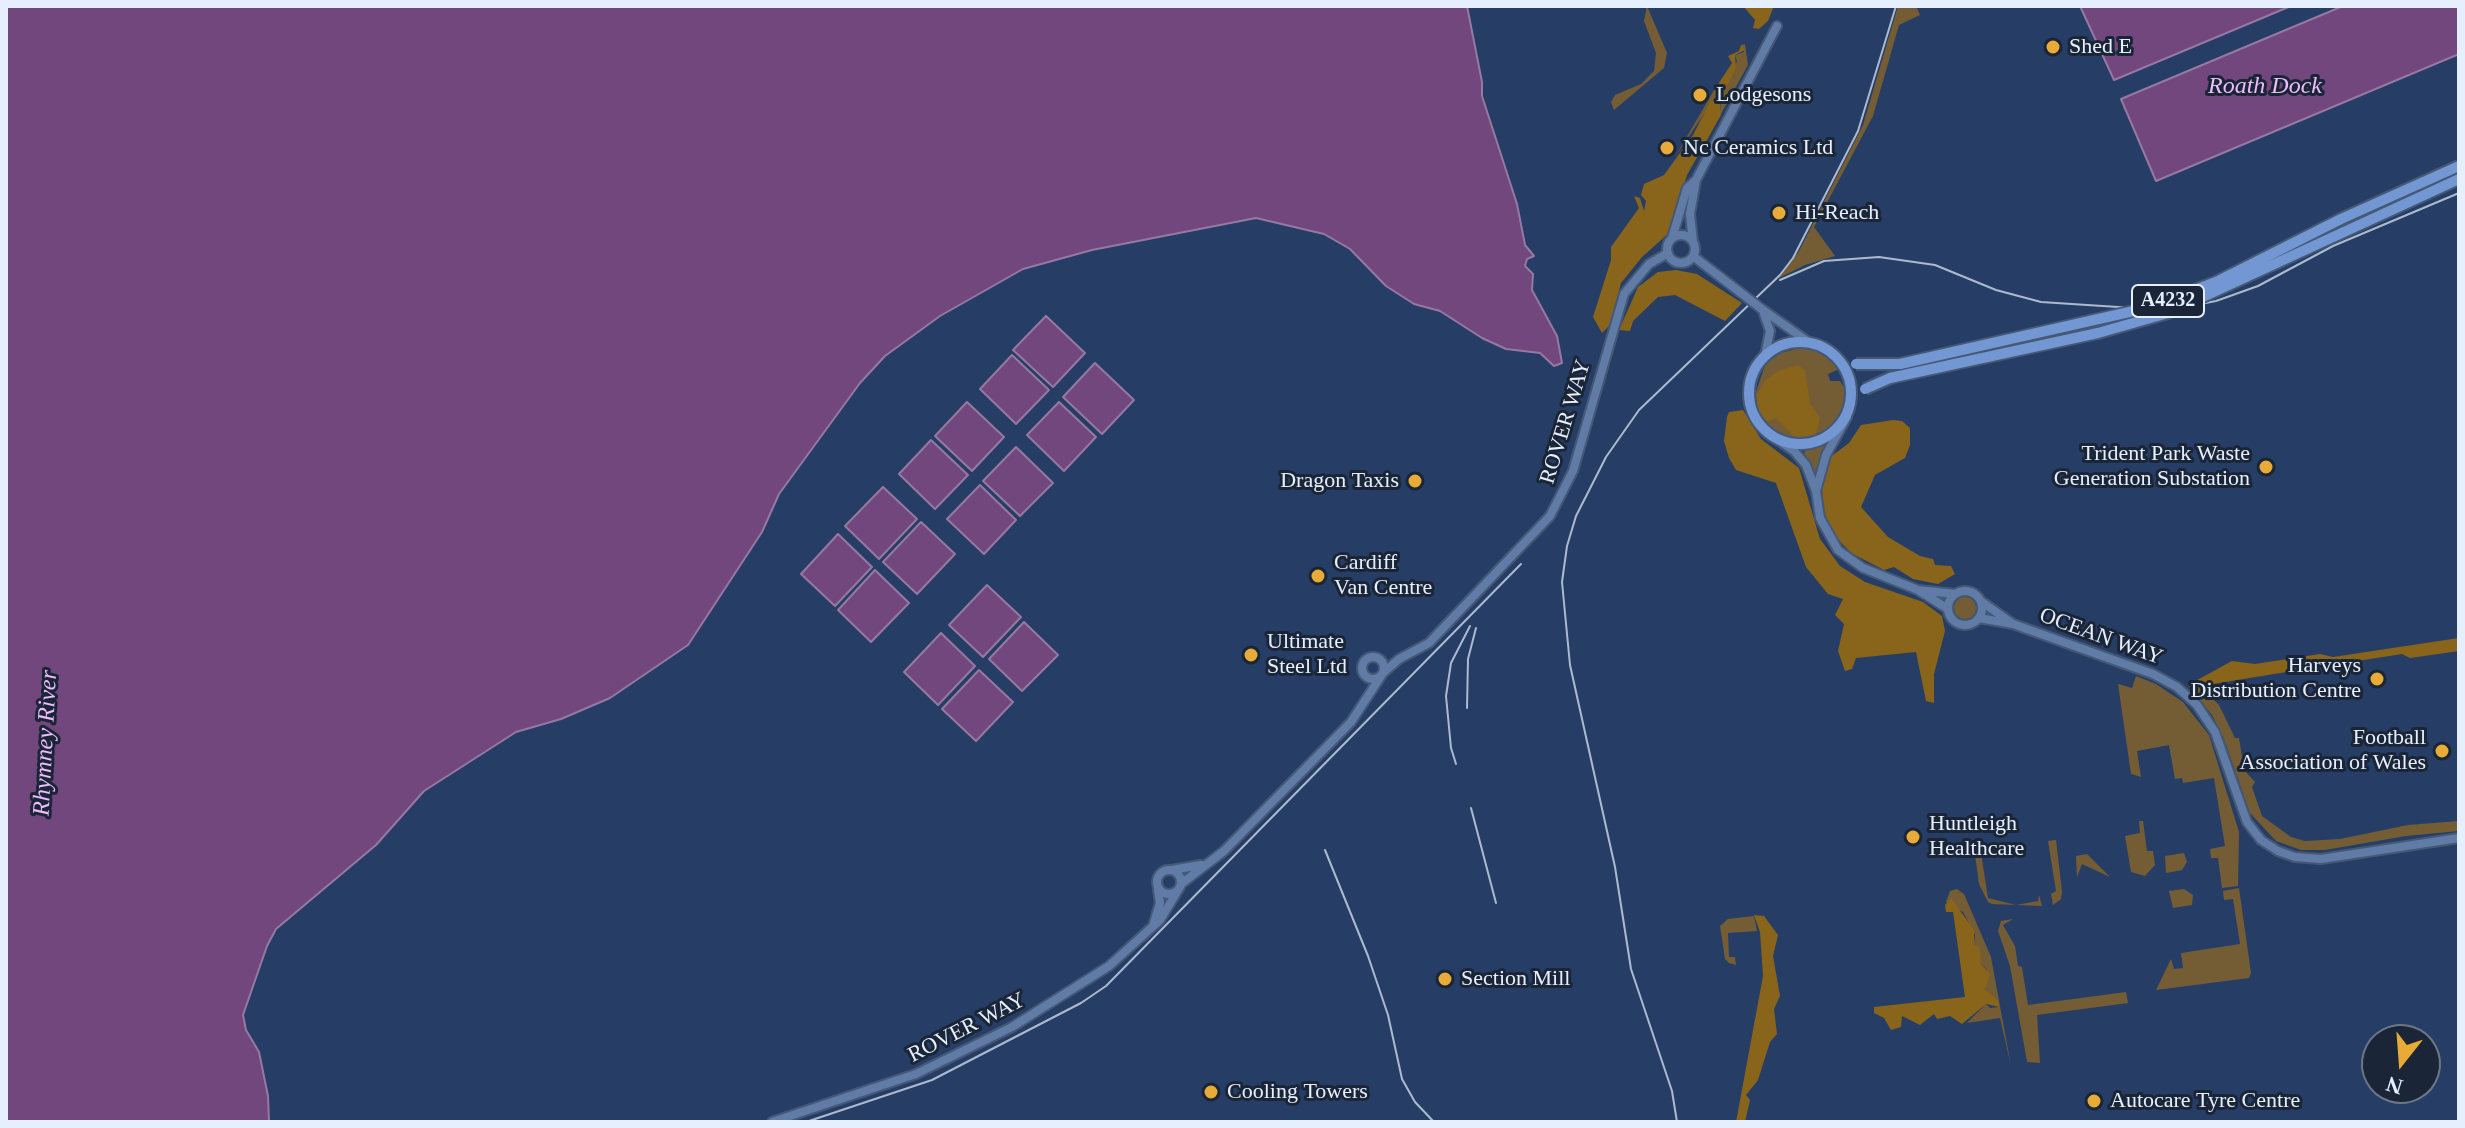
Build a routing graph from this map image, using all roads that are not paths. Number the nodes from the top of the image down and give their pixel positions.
1 (1777, 26) dead end
2 (2459, 166) edge
3 (2459, 179) edge
4 (1696, 180) junction
5 (1672, 238) junction
6 (1693, 244) junction
7 (1668, 253) junction
8 (1693, 256) junction
9 (1763, 310) junction
10 (1810, 343) junction
11 (1835, 355) junction
12 (1765, 356) junction
13 (1848, 413) junction
14 (1772, 436) junction
15 (1816, 491) junction
16 (1918, 590) junction
17 (1955, 594) junction
18 (1982, 602) junction
19 (1948, 609) junction
20 (1979, 618) junction
21 (2013, 624) junction
22 (1405, 656) junction
23 (1375, 657) junction
24 (1382, 674) junction
25 (1364, 675) junction
26 (1366, 700) junction
27 (2459, 838) edge
28 (1202, 865) junction
29 (1171, 870) junction
30 (1181, 886) junction
31 (1158, 890) junction
32 (1154, 923) junction
33 (772, 1122) edge

1 - 4 street
2 - 11 main road, A4232, bridge
3 - 13 main road, A4232, bridge
4 - 5 street
4 - 6 street
5 - 6 street
5 - 7 street
6 - 8 street
7 - 8 street
7 - 22 street, ROVER WAY
8 - 9 street, bridge
9 - 10 street
9 - 12 street
10 - 11 main road, A4232
10 - 12 main road
11 - 13 main road
12 - 14 main road
13 - 14 main road, A4232
13 - 15 street
14 - 15 street
15 - 16 street
16 - 17 street
16 - 19 street
17 - 18 street
17 - 19 street
18 - 20 street
18 - 21 street, OCEAN WAY
19 - 20 street
20 - 21 street, OCEAN WAY
21 - 27 street, OCEAN WAY
22 - 23 street
22 - 24 street, ROVER WAY
23 - 24 street
23 - 25 street
24 - 25 street
24 - 26 street, ROVER WAY
25 - 26 street
26 - 28 street, ROVER WAY
28 - 29 street, ROVER WAY
28 - 30 street, ROVER WAY
29 - 30 street
29 - 31 street
30 - 31 street
30 - 32 street, ROVER WAY
31 - 32 street
32 - 33 street, ROVER WAY

